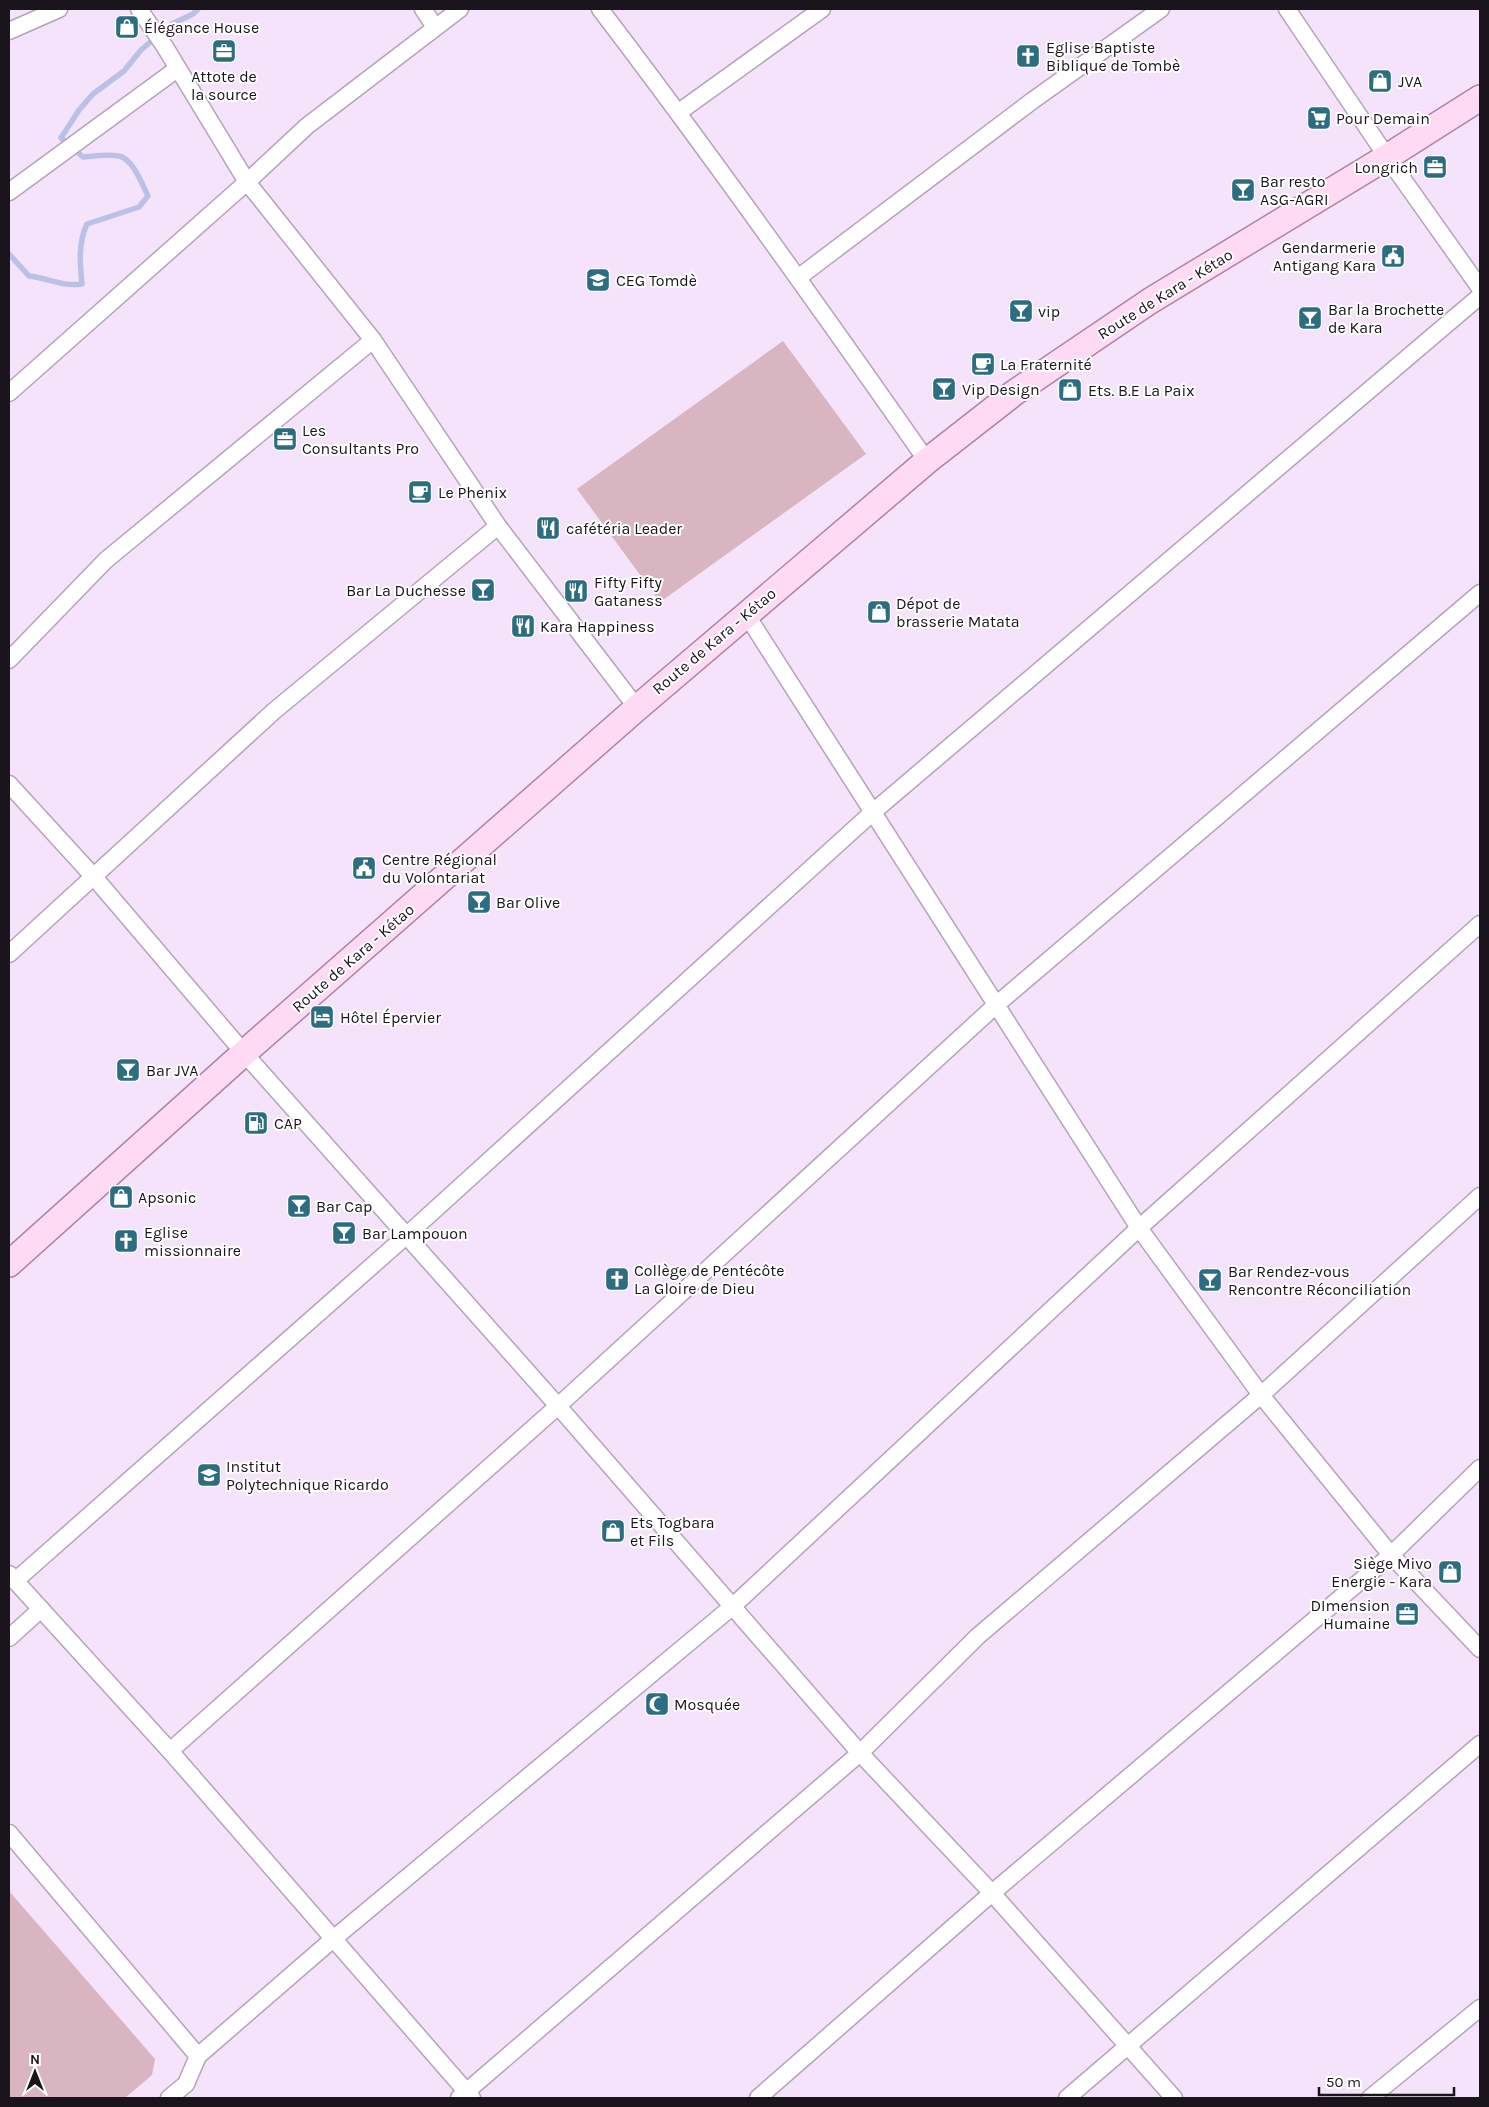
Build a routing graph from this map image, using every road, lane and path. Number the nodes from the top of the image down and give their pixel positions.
1 (58, 9) edge
2 (139, 9) edge
3 (423, 9) edge
4 (460, 9) edge
5 (600, 9) edge
6 (822, 9) edge
7 (1161, 9) edge
8 (1287, 9) edge
9 (436, 27) junction
10 (9, 31) edge
11 (177, 69) junction
12 (1480, 98) edge
13 (679, 112) junction
14 (1387, 157) junction
15 (247, 182) junction
16 (9, 192) edge
17 (799, 277) junction
18 (1480, 288) edge
19 (1480, 296) edge
20 (373, 340) junction
21 (9, 393) edge
22 (927, 461) junction
23 (498, 526) junction
24 (1480, 593) edge
25 (746, 614) junction
26 (9, 660) edge
27 (637, 708) junction
28 (9, 784) edge
29 (873, 812) junction
30 (94, 877) junction
31 (1480, 924) edge
32 (9, 954) edge
33 (996, 1006) junction
34 (244, 1053) junction
35 (1480, 1196) edge
36 (1138, 1228) junction
37 (407, 1235) junction
38 (9, 1264) edge
39 (1261, 1395) junction
40 (558, 1406) junction
41 (1480, 1468) edge
42 (1390, 1554) junction
43 (12, 1578) edge
44 (733, 1606) junction
45 (41, 1609) junction
46 (9, 1638) edge
47 (1480, 1648) edge
48 (1480, 1744) edge
49 (170, 1751) junction
50 (860, 1753) junction
51 (9, 1833) edge
52 (992, 1893) junction
53 (332, 1940) junction
54 (1480, 2008) edge
55 (1126, 2047) junction
56 (198, 2056) junction
57 (466, 2096) edge
58 (169, 2098) edge
59 (758, 2098) edge
60 (1066, 2098) edge
61 (1174, 2098) edge
62 (1370, 2098) edge

1 - 10 street
2 - 11 street
3 - 9 street
4 - 9 street
5 - 13 street
6 - 13 street
7 - 17 street
8 - 14 street
9 - 15 street
11 - 15 street
11 - 16 street
12 - 14 main road, Route de Kara - Kétao
13 - 17 street
14 - 18 street
14 - 22 main road, Route de Kara - Kétao
15 - 20 street
15 - 21 street
17 - 22 street
19 - 29 street
20 - 23 street
20 - 26 street
22 - 25 main road, Route de Kara - Kétao
23 - 27 street
23 - 30 street
24 - 33 street
25 - 27 main road, Route de Kara - Kétao
25 - 29 street
27 - 34 main road, Route de Kara - Kétao
28 - 30 street
29 - 33 street
29 - 37 street
30 - 32 street
30 - 34 street
31 - 36 street
33 - 36 street
33 - 40 street
34 - 37 street
34 - 38 main road, Route de Kara - Kétao
35 - 39 street
36 - 39 street
36 - 44 street
37 - 40 street
37 - 43 street
39 - 42 street
39 - 50 street
40 - 44 street
40 - 49 street
41 - 42 street
42 - 47 street
42 - 52 street
43 - 45 street
44 - 50 street
44 - 53 street
45 - 46 street
45 - 49 street
48 - 55 street
49 - 53 street
50 - 52 street
50 - 57 street
51 - 56 street
52 - 55 street
52 - 59 street
53 - 56 street
53 - 57 street
54 - 62 street
55 - 60 street
55 - 61 street
56 - 58 street

